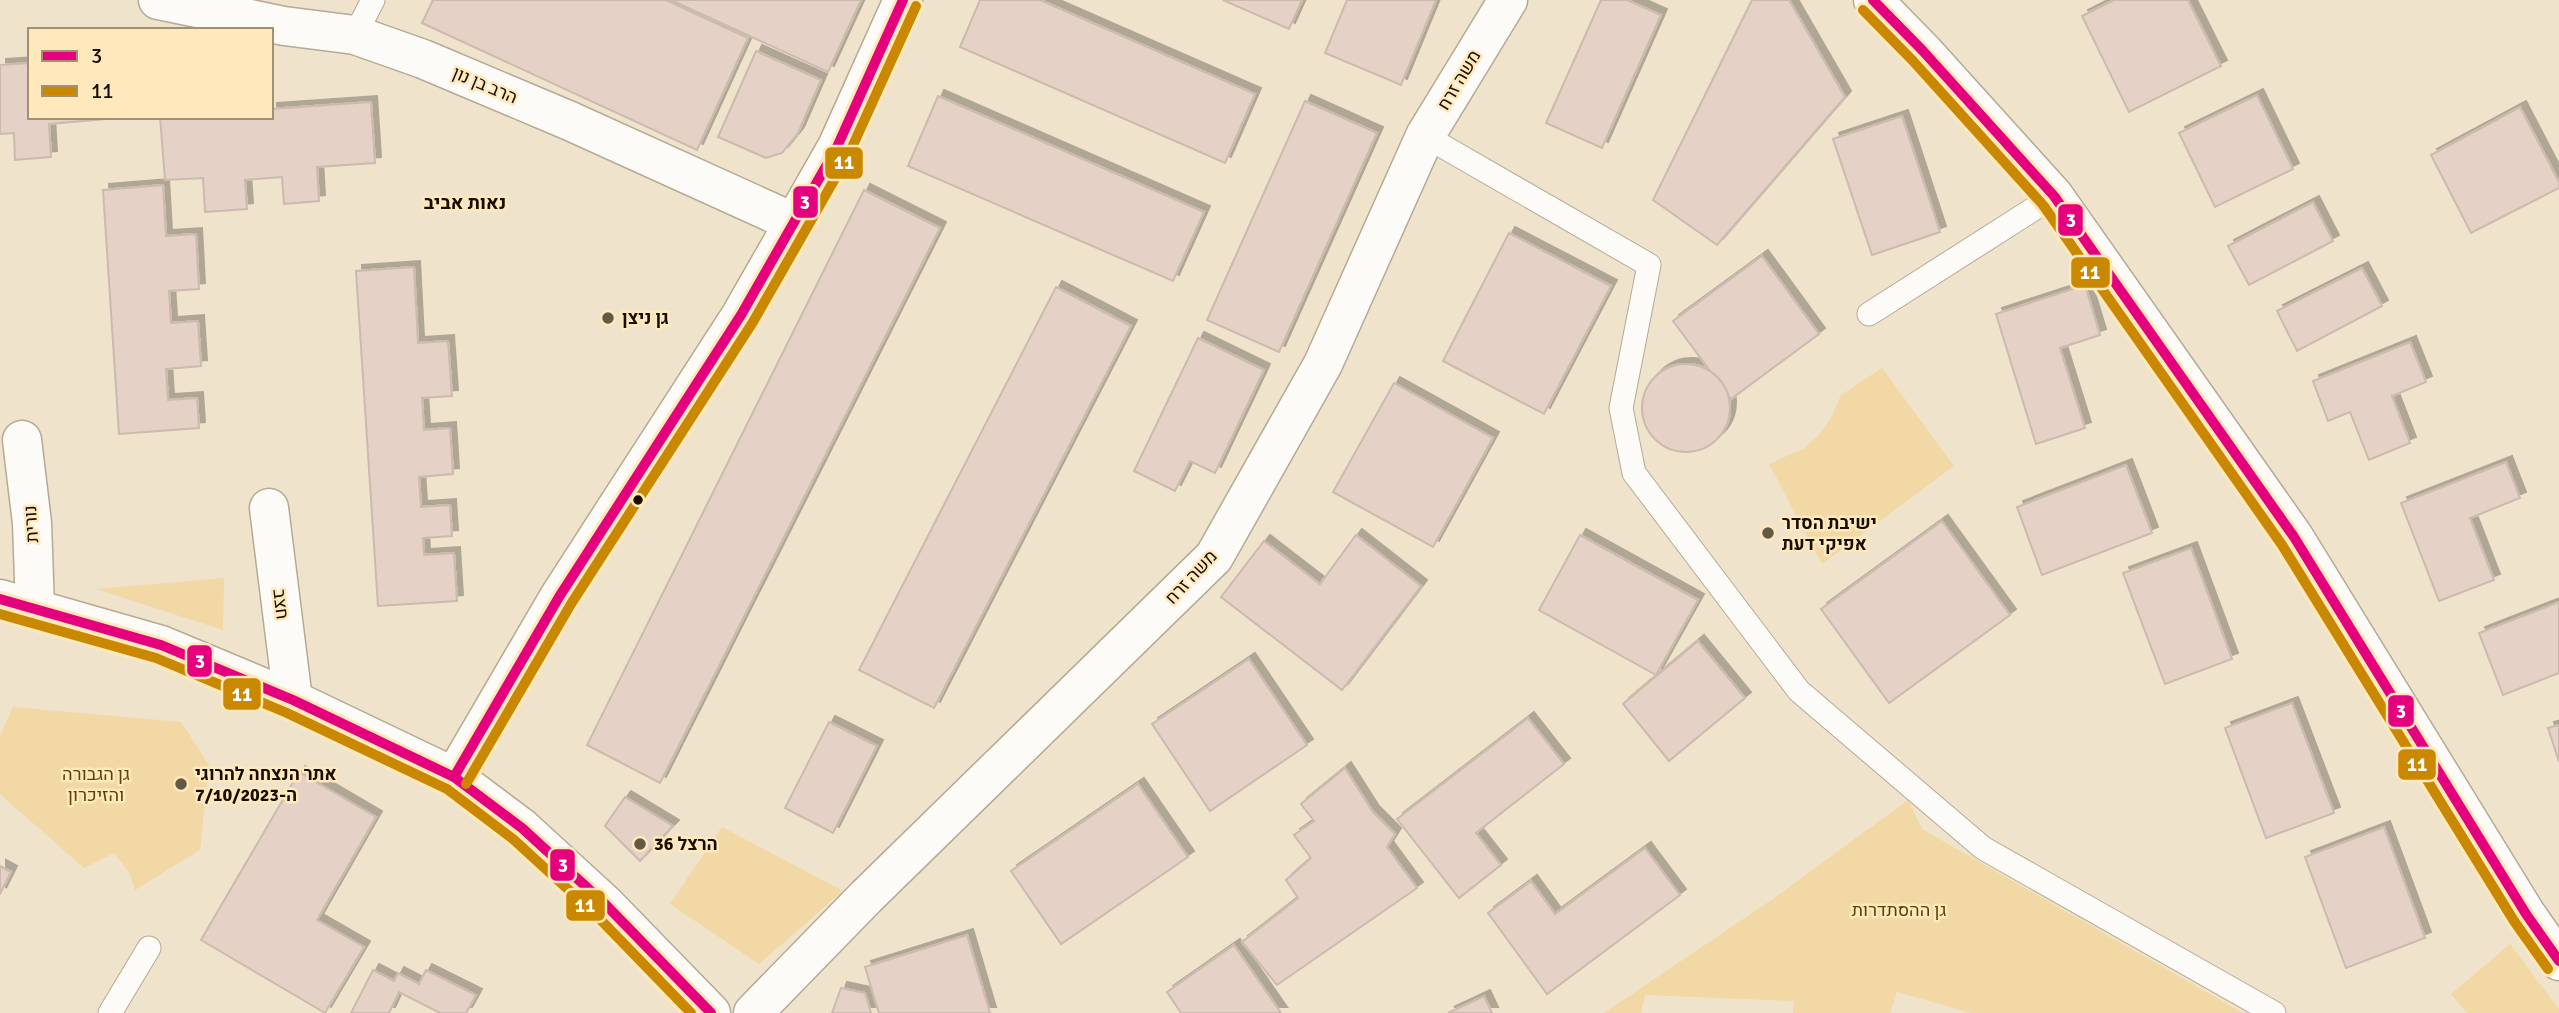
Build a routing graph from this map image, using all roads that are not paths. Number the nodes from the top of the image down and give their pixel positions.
1 (158, 0) edge
2 (373, 0) edge
3 (903, 0) edge
4 (1508, 0) edge
5 (1873, 0) edge
6 (355, 35) junction
7 (1425, 136) junction
8 (2054, 195) junction
9 (794, 223) junction
10 (1869, 314) dead end
11 (22, 440) dead end
12 (269, 509) dead end
13 (9, 603) edge
14 (293, 700) junction
15 (454, 777) junction
16 (149, 947) dead end
17 (2559, 961) edge
18 (110, 1013) edge
19 (711, 1013) edge
20 (753, 1013) edge
21 (2274, 1013) edge

1 - 6 street, הרב בן נון
2 - 6 lane
3 - 9 street
4 - 7 street, משה זרח
5 - 8 street
6 - 9 street, הרב בן נון
7 - 20 street, משה זרח
7 - 21 lane
8 - 10 lane
8 - 17 street
9 - 15 street
11 - 13 street, נורית
12 - 14 street, חצב
13 - 14 street
14 - 15 street
15 - 19 street
16 - 18 lane

